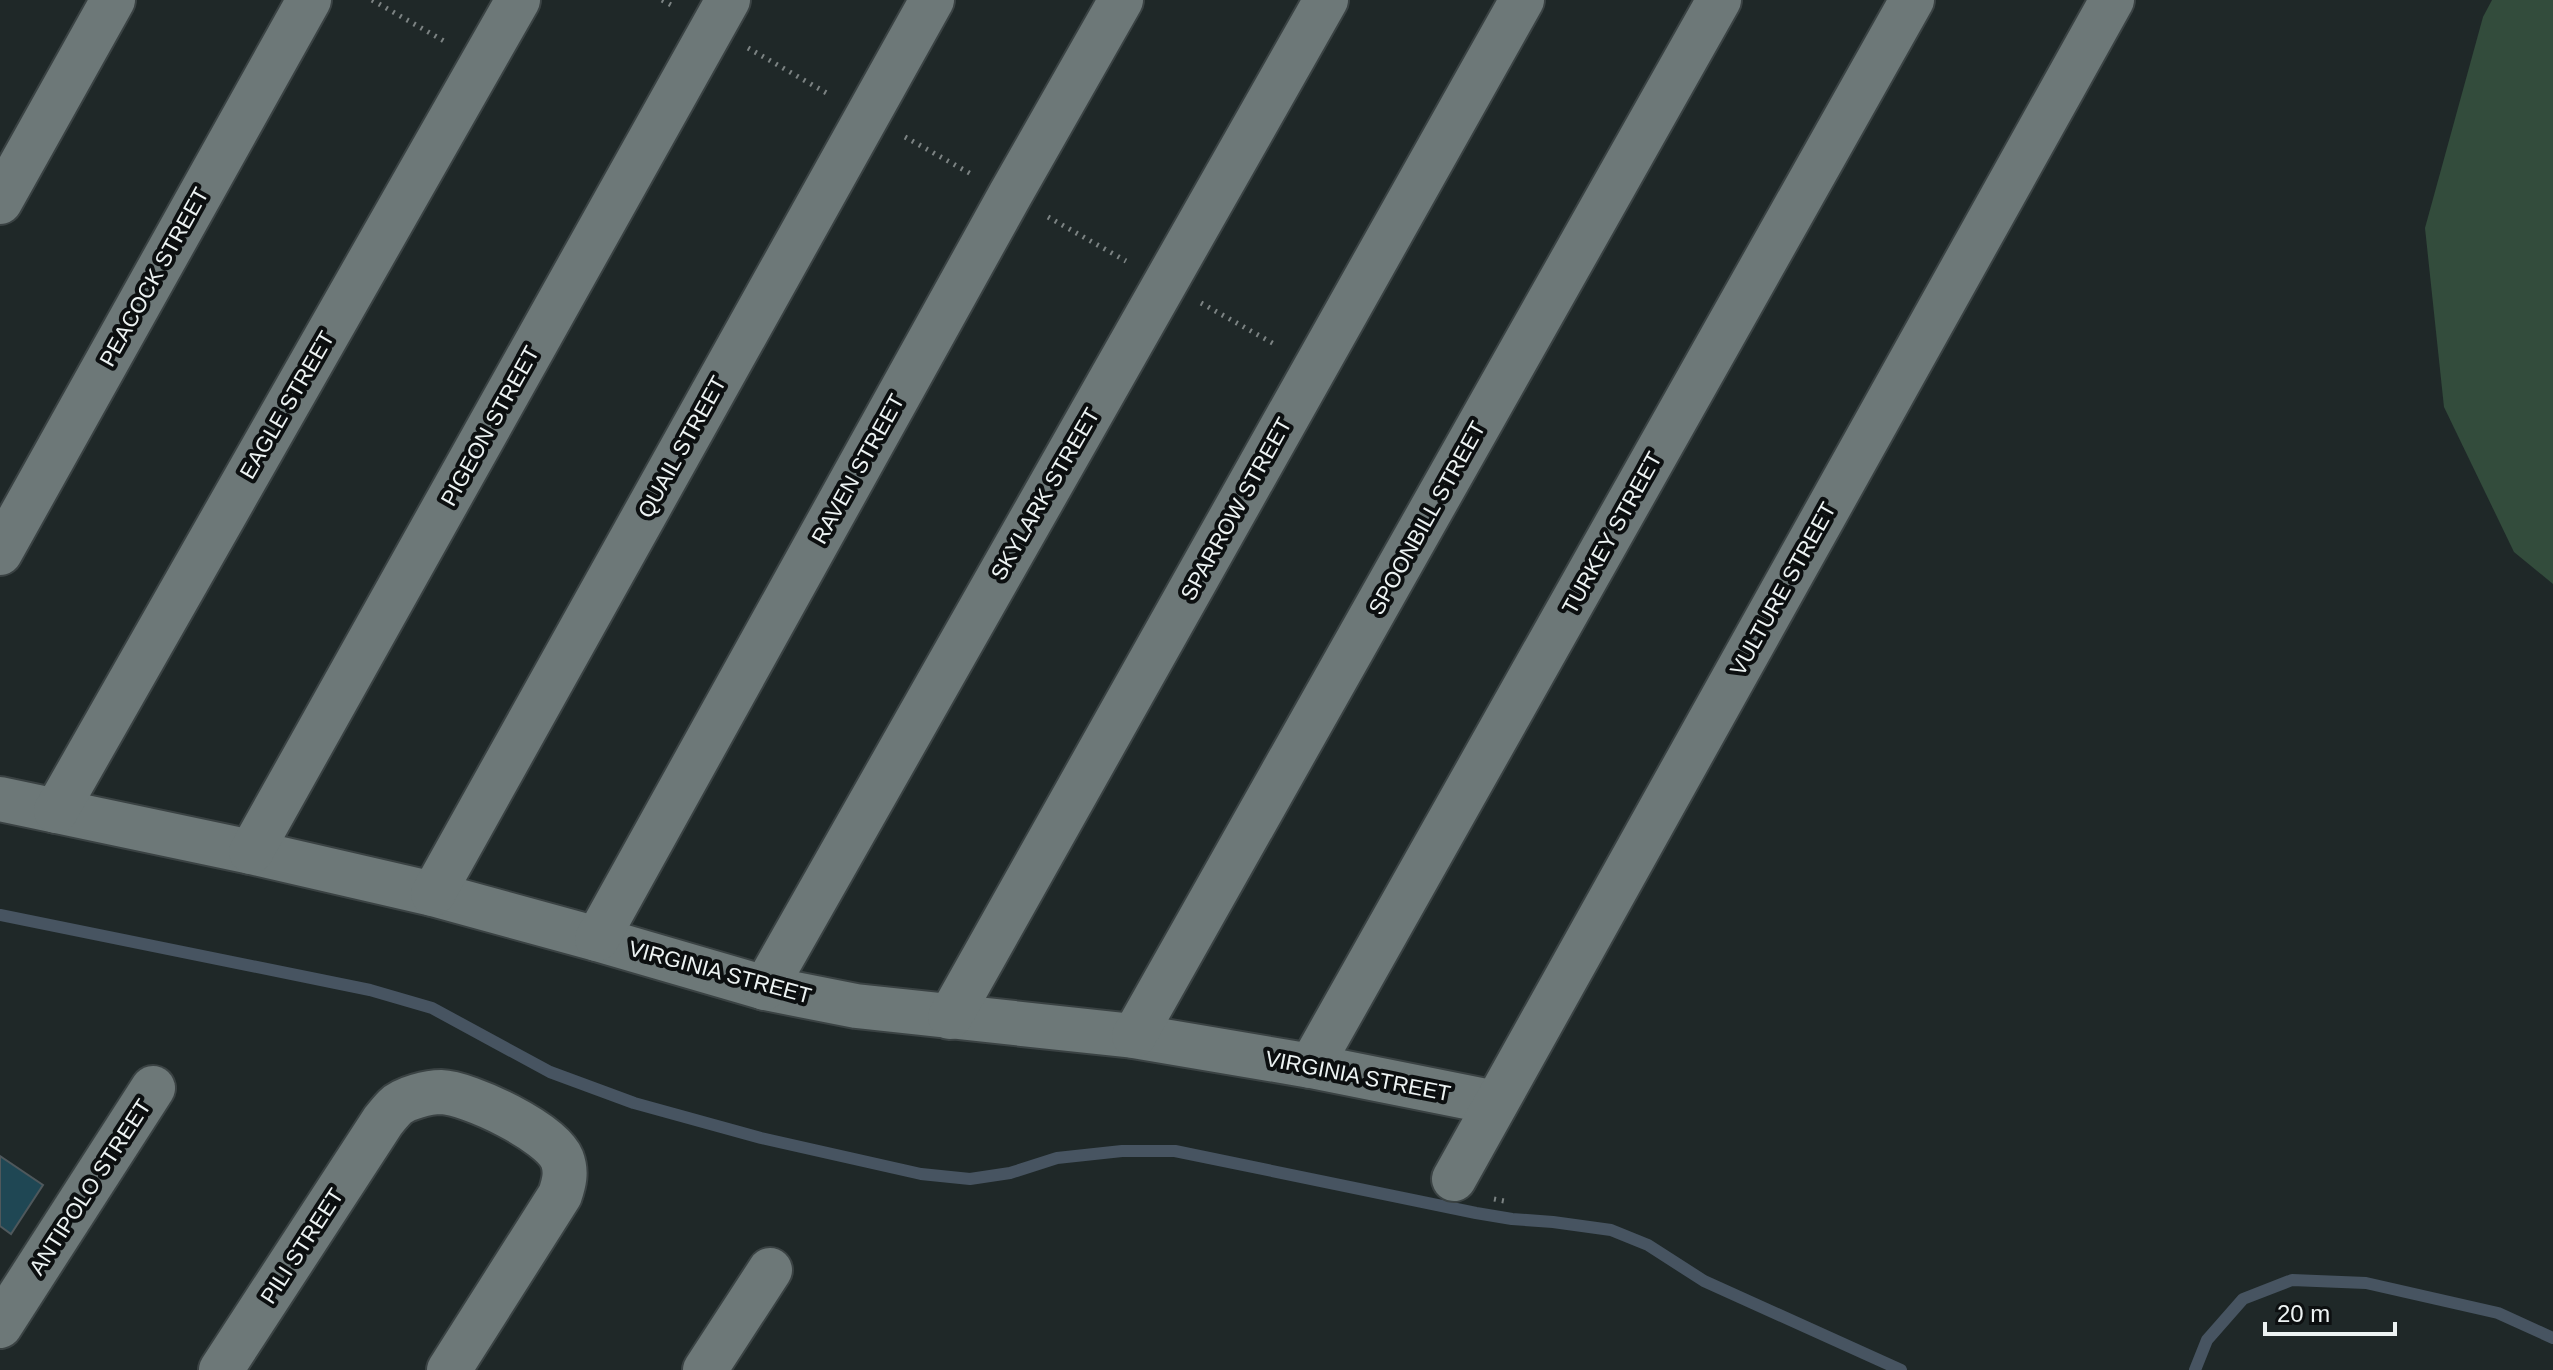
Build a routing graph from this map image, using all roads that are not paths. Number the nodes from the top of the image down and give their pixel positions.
1 (113, 0) edge
2 (309, 0) edge
3 (518, 0) edge
4 (728, 0) edge
5 (932, 0) edge
6 (1121, 0) edge
7 (1326, 0) edge
8 (1522, 0) edge
9 (1719, 0) edge
10 (1912, 0) edge
11 (2112, 0) edge
12 (0, 202) edge
13 (0, 553) edge
14 (0, 799) edge
15 (56, 811) junction
16 (251, 852) junction
17 (433, 894) junction
18 (597, 939) junction
19 (765, 988) junction
20 (950, 1017) junction
21 (1134, 1036) junction
22 (1311, 1066) junction
23 (153, 1088) dead end
24 (1496, 1103) junction
25 (1454, 1179) dead end
26 (770, 1270) dead end
27 (0, 1326) edge
28 (221, 1370) edge
29 (449, 1370) edge
30 (705, 1370) edge

1 - 12 street
2 - 13 street, PEACOCK STREET
3 - 15 street, EAGLE STREET
4 - 16 street, PIGEON STREET
5 - 17 street, QUAIL STREET
6 - 18 street, RAVEN STREET
7 - 19 street, SKYLARK STREET
8 - 20 street, SPARROW STREET
9 - 21 street, SPOONBILL STREET
10 - 22 street, TURKEY STREET
11 - 24 street, VULTURE STREET
14 - 15 street, VIRGINIA STREET
15 - 16 street, VIRGINIA STREET
16 - 17 street, VIRGINIA STREET
17 - 18 street, VIRGINIA STREET
18 - 19 street, VIRGINIA STREET
19 - 20 street, VIRGINIA STREET
20 - 21 street, VIRGINIA STREET
21 - 22 street, VIRGINIA STREET
22 - 24 street, VIRGINIA STREET
23 - 27 street, ANTIPOLO STREET
24 - 25 street, VULTURE STREET
26 - 30 street
28 - 29 street, PILI STREET

